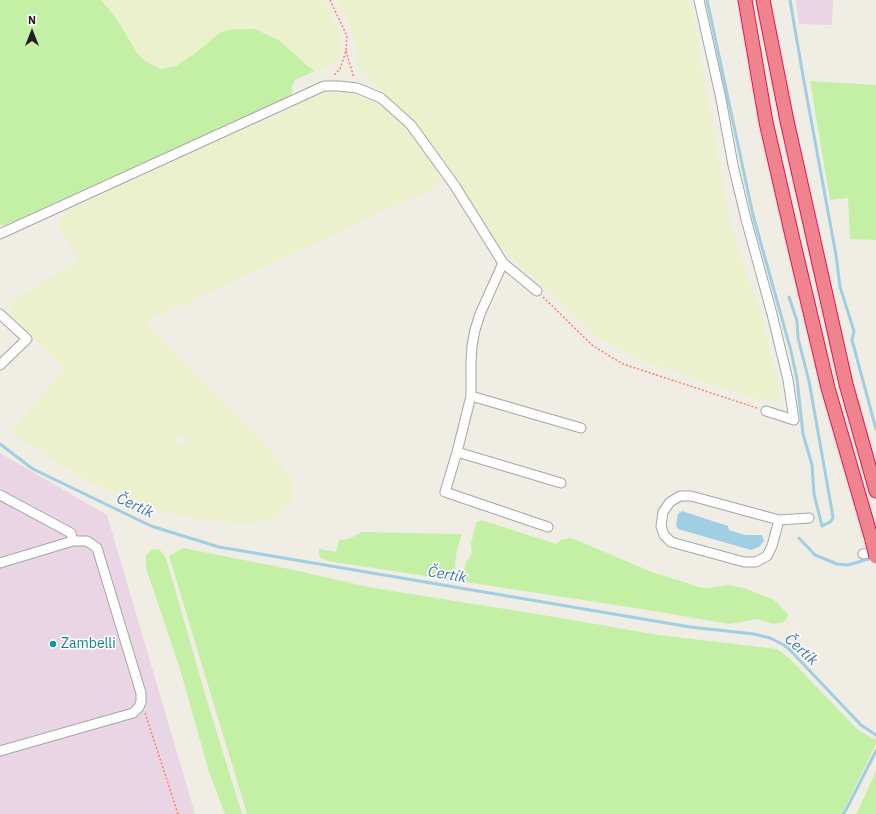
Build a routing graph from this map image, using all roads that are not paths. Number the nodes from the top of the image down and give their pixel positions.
1 (699, 0) edge
2 (745, 0) edge
3 (763, 0) edge
4 (0, 234) edge
5 (503, 263) junction
6 (537, 291) road end
7 (0, 314) edge
8 (0, 365) edge
9 (471, 396) junction
10 (766, 411) road end
11 (581, 428) dead end
12 (457, 452) junction
13 (560, 483) dead end
14 (876, 491) edge
15 (0, 495) edge
16 (809, 518) dead end
17 (779, 520) junction
18 (548, 527) dead end
19 (73, 541) junction
20 (874, 546) edge
21 (870, 555) edge
22 (0, 563) edge
23 (0, 751) edge

1 - 10 street
2 - 20 highway
3 - 14 highway
4 - 5 street
5 - 6 street
5 - 9 street
7 - 8 street
9 - 11 street
9 - 12 street
12 - 13 street
12 - 18 street
15 - 19 street
16 - 17 street
17 - 17 street
19 - 22 street
19 - 23 street
20 - 21 highway, bridge

